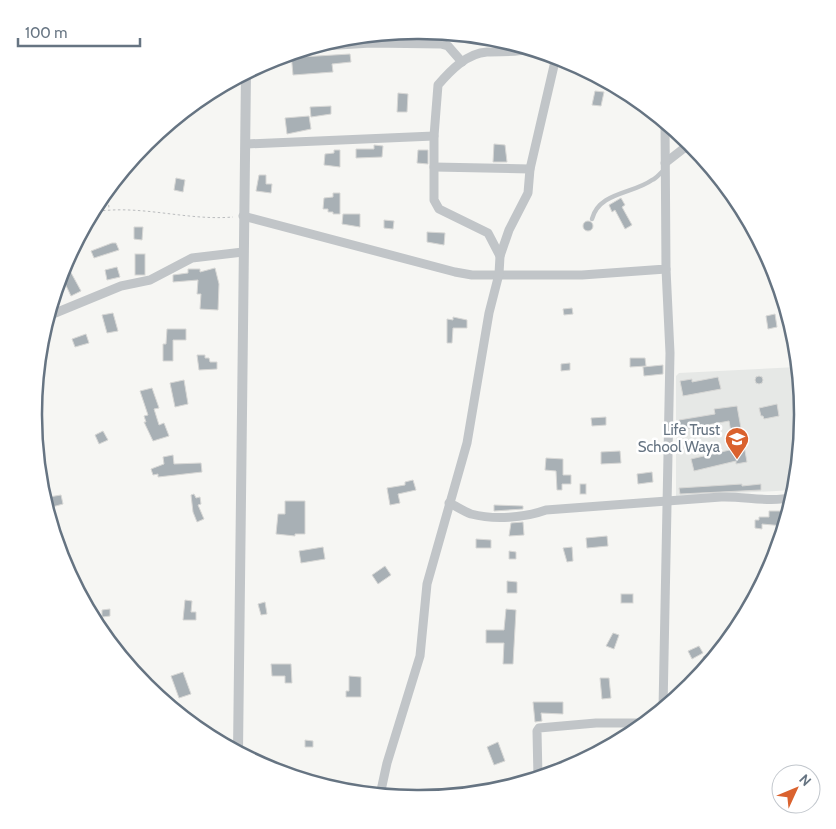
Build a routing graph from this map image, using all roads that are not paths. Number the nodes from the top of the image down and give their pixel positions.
1 (358, 44) edge
2 (515, 52) edge
3 (462, 62) junction
4 (554, 64) edge
5 (246, 81) edge
6 (665, 131) edge
7 (434, 136) junction
8 (246, 144) junction
9 (684, 149) edge
10 (665, 166) junction
11 (434, 167) junction
12 (530, 169) junction
13 (243, 216) junction
14 (592, 220) dead end
15 (243, 252) junction
16 (500, 256) junction
17 (666, 269) junction
18 (499, 274) junction
19 (56, 313) edge
20 (784, 499) edge
21 (449, 503) junction
22 (668, 503) junction
23 (663, 699) edge
24 (633, 723) edge
25 (238, 744) edge
26 (538, 770) edge
27 (381, 788) edge

1 - 3 street
2 - 3 street
3 - 7 street
4 - 12 street
5 - 8 street
6 - 10 street
7 - 8 street
7 - 11 street
8 - 13 street
9 - 10 street
10 - 14 lane
10 - 17 street
11 - 12 street
11 - 16 street
12 - 16 street
13 - 15 street
13 - 18 street
15 - 19 street
15 - 25 street
16 - 18 street
17 - 18 street
17 - 22 street
18 - 21 street
20 - 22 street
21 - 22 street
21 - 27 street
22 - 23 street
24 - 26 street

